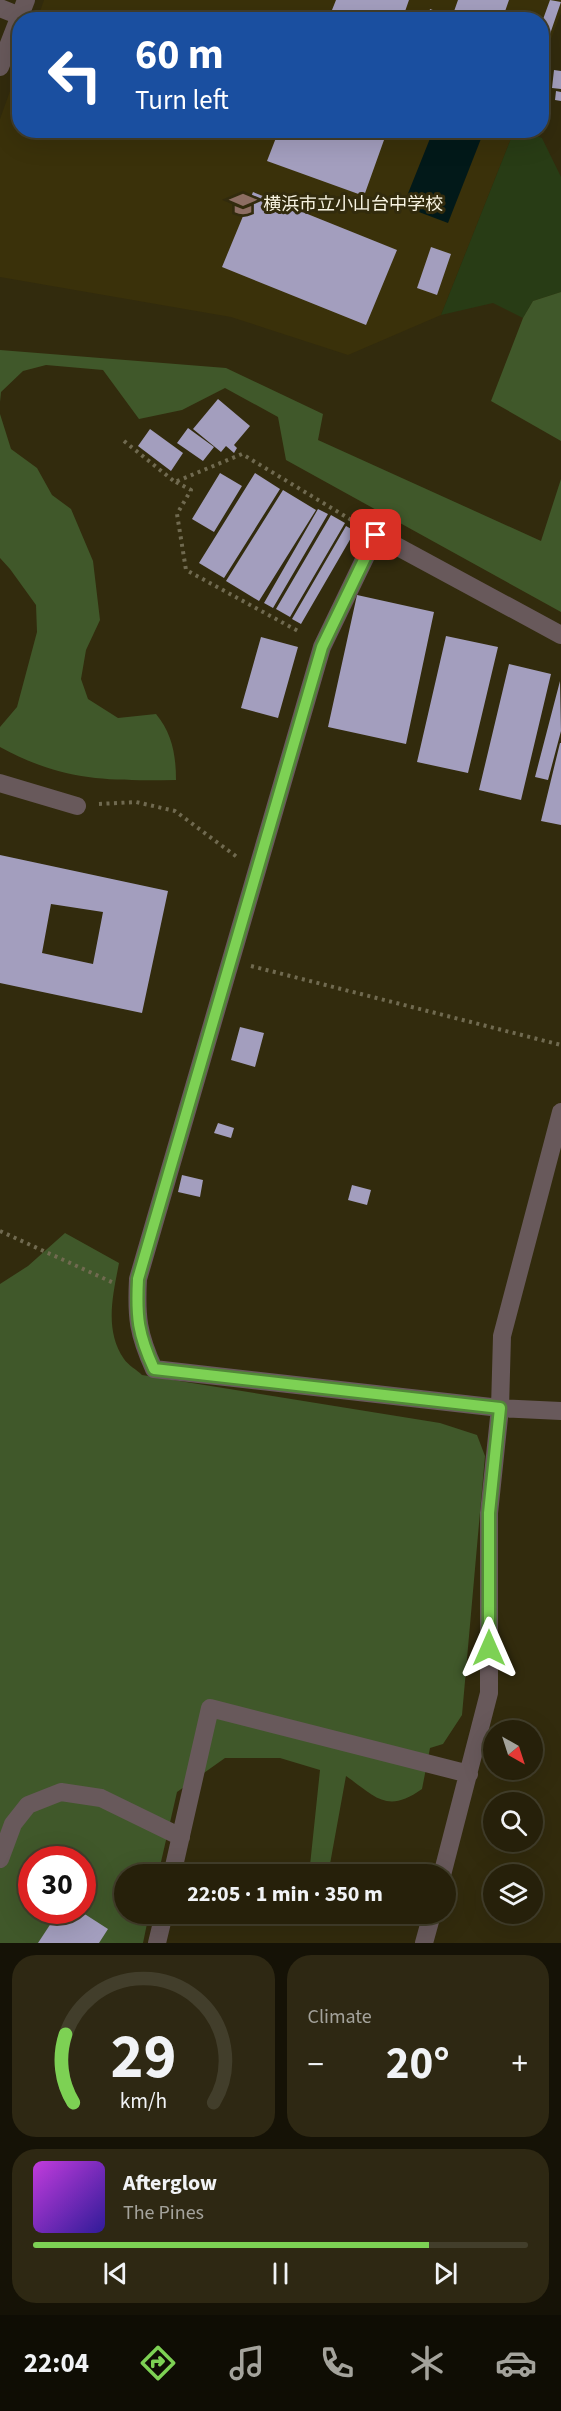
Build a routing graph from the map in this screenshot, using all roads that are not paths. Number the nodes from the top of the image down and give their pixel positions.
1 (0, 8) edge
2 (23, 8) edge
3 (12, 36) edge
4 (0, 67) edge
5 (561, 635) edge
6 (0, 783) edge
7 (77, 806) road end
8 (561, 1112) edge
9 (500, 1408) junction
10 (561, 1411) edge
11 (469, 1774) junction
12 (181, 1837) junction
13 (0, 1859) edge
14 (175, 1864) edge
15 (445, 1864) edge
16 (162, 1924) edge
17 (429, 1924) edge
18 (157, 1943) edge
19 (424, 1943) edge

1 - 2 street
3 - 4 street
5 - 9 street
6 - 7 street
8 - 9 street
9 - 10 street
9 - 11 street
11 - 12 street
11 - 15 street
12 - 13 street
12 - 14 street
16 - 18 street
17 - 19 street

